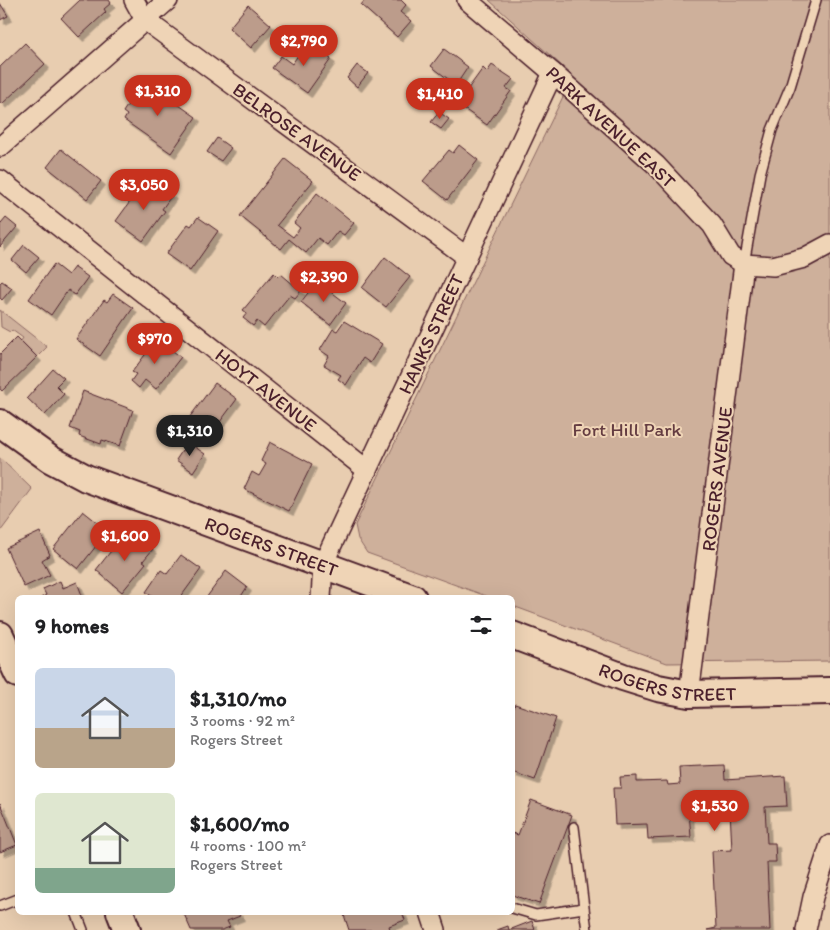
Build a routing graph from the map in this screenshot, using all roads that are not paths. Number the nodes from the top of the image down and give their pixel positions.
1 (134, 0) edge
2 (168, 0) edge
3 (467, 0) edge
4 (816, 0) edge
5 (146, 20) junction
6 (553, 73) junction
7 (0, 147) edge
8 (0, 180) edge
9 (830, 244) edge
10 (467, 257) junction
11 (744, 264) junction
12 (0, 423) edge
13 (367, 470) junction
14 (324, 564) junction
15 (321, 595) edge
16 (405, 595) edge
17 (0, 635) edge
18 (515, 636) edge
19 (15, 668) edge
20 (830, 691) edge
21 (689, 694) junction
22 (574, 826) dead end
23 (830, 845) edge
24 (825, 878) edge
25 (15, 900) edge
26 (0, 906) edge
27 (584, 908) junction
28 (515, 909) edge
29 (77, 915) edge
30 (121, 915) edge
31 (431, 915) edge
32 (83, 930) edge
33 (127, 930) edge
34 (436, 930) edge
35 (588, 930) edge
36 (806, 930) edge

1 - 5 street, BELROSE AVENUE
2 - 5 street
3 - 6 street, PARK AVENUE EAST
4 - 11 lane
5 - 7 street
5 - 10 street, BELROSE AVENUE
6 - 10 street, HANKS STREET
6 - 11 street, PARK AVENUE EAST
8 - 13 street, HOYT AVENUE
9 - 11 street
10 - 13 street, HANKS STREET
11 - 21 street, ROGERS AVENUE
12 - 14 street, ROGERS STREET
13 - 14 street, HANKS STREET
14 - 15 street, HANKS STREET
14 - 16 street, ROGERS STREET
17 - 19 street
18 - 21 street, ROGERS STREET
20 - 21 street, ROGERS STREET
22 - 27 lane
23 - 24 street
24 - 36 street
25 - 26 lane
27 - 28 lane
27 - 35 lane
29 - 32 lane
30 - 33 street
31 - 34 street

